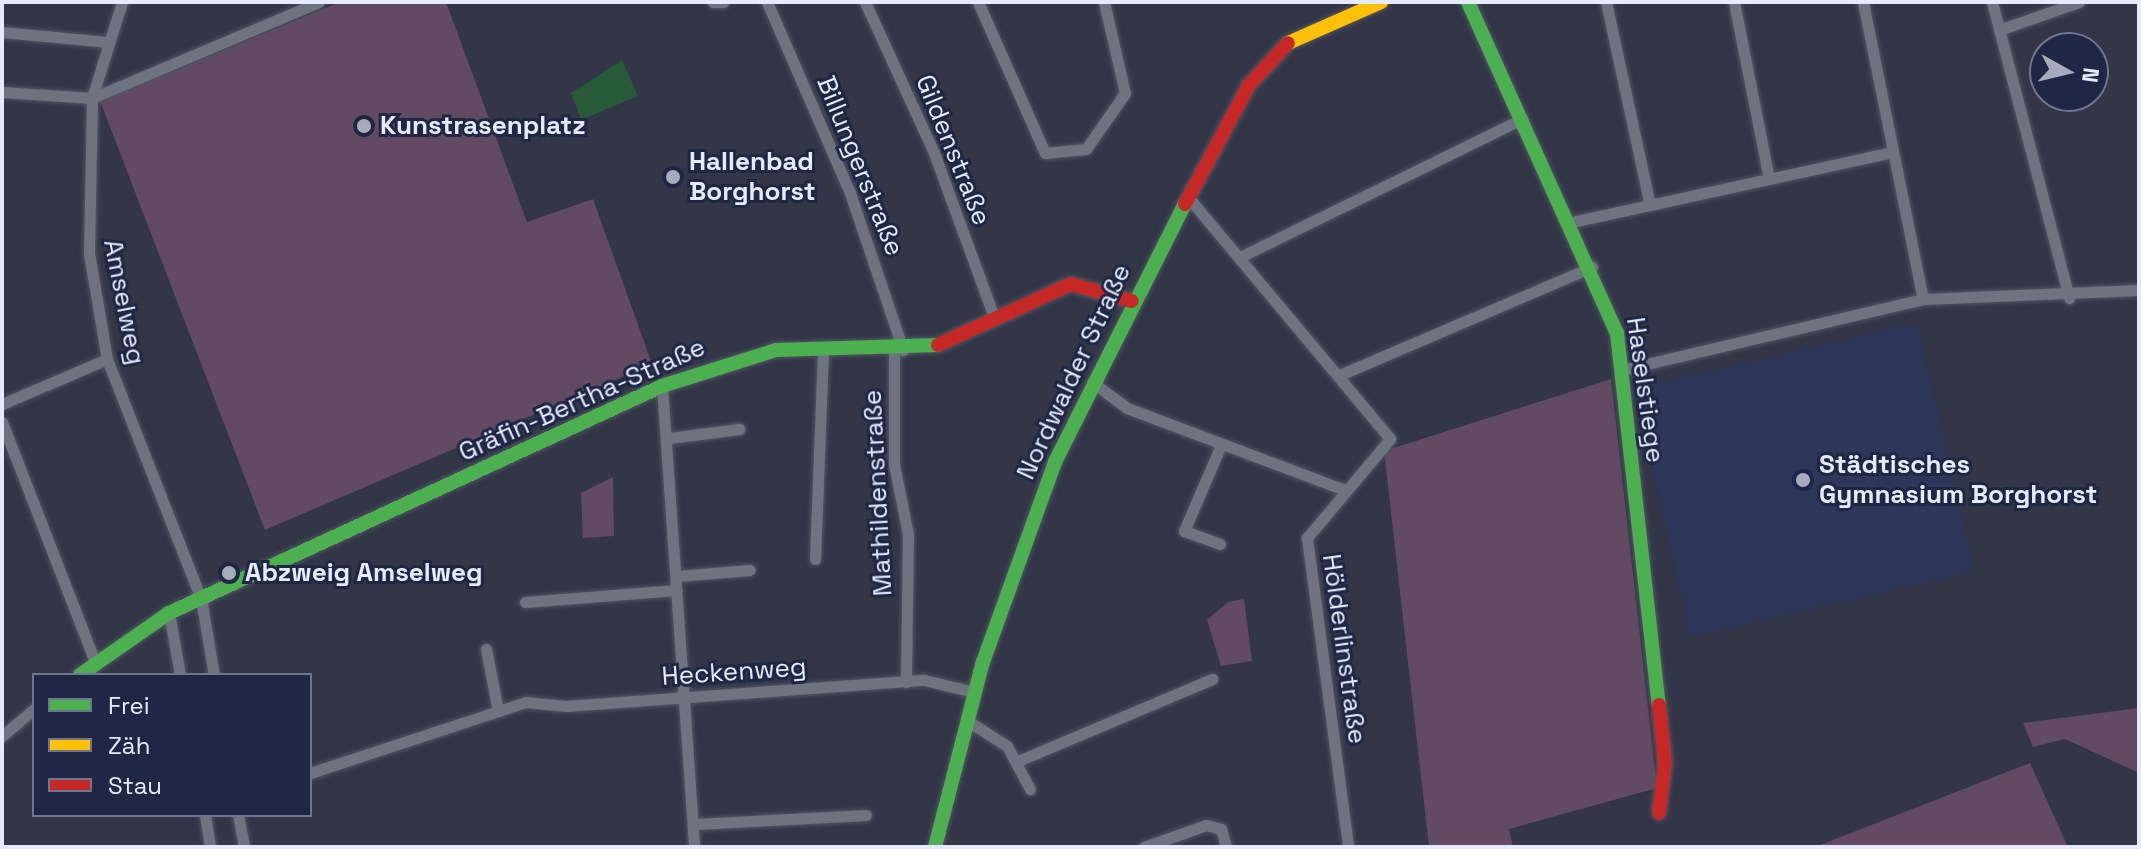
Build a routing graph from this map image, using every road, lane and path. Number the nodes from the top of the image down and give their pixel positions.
1 (122, 2) edge
2 (319, 2) edge
3 (713, 2) edge
4 (723, 2) edge
5 (767, 2) edge
6 (865, 2) edge
7 (978, 2) edge
8 (1104, 2) edge
9 (1381, 2) edge
10 (1468, 2) edge
11 (1606, 2) edge
12 (1734, 2) edge
13 (1863, 2) edge
14 (1992, 2) edge
15 (2079, 2) edge
16 (1356, 6) edge
17 (1999, 30) junction
18 (2, 32) edge
19 (107, 42) junction
20 (2, 92) edge
21 (92, 98) junction
22 (1522, 119) junction
23 (1892, 152) junction
24 (1768, 174) junction
25 (1188, 197) junction
26 (1649, 201) junction
27 (1572, 222) junction
28 (1242, 256) junction
29 (1592, 267) junction
30 (2139, 290) edge
31 (2069, 298) junction
32 (1923, 299) junction
33 (1132, 301) junction
34 (994, 317) junction
35 (823, 348) junction
36 (898, 350) junction
37 (107, 359) junction
38 (1621, 370) junction
39 (1342, 374) junction
40 (1092, 382) junction
41 (662, 386) junction
42 (2, 404) edge
43 (2, 422) edge
44 (739, 429) dead end
45 (669, 438) junction
46 (1221, 445) junction
47 (1343, 489) junction
48 (1220, 544) dead end
49 (815, 559) dead end
50 (750, 570) dead end
51 (677, 576) junction
52 (677, 590) junction
53 (201, 599) junction
54 (525, 602) dead end
55 (169, 613) junction
56 (486, 649) dead end
57 (96, 664) junction
58 (83, 673) edge
59 (180, 673) edge
60 (214, 673) edge
61 (1212, 679) dead end
62 (906, 682) junction
63 (974, 692) junction
64 (686, 698) junction
65 (32, 711) edge
66 (498, 711) junction
67 (968, 721) junction
68 (2, 736) edge
69 (1018, 761) junction
70 (312, 772) edge
71 (1030, 789) dead end
72 (1659, 813) dead end
73 (866, 815) dead end
74 (205, 817) edge
75 (238, 817) edge
76 (696, 824) junction
77 (208, 846) edge
78 (244, 847) edge
79 (694, 847) edge
80 (935, 847) edge
81 (1144, 847) edge
82 (1226, 847) edge
83 (1348, 847) edge

1 - 19 street, Amselweg
2 - 21 street
3 - 4 street
5 - 36 street, Billungerstraße
6 - 34 street, Gildenstraße
7 - 8 street
9 - 16 street, Nordwalder Straße
10 - 22 street, Haselstiege
11 - 26 street
12 - 24 street
13 - 23 street
14 - 17 street
15 - 17 street
16 - 25 street, Nordwalder Straße
17 - 31 street
18 - 19 street
19 - 21 street, Amselweg
20 - 21 street
21 - 37 street, Amselweg
22 - 27 street, Haselstiege
22 - 28 street
23 - 24 street
23 - 32 street
24 - 26 street
25 - 28 street
25 - 33 street, Nordwalder Straße
26 - 27 street
27 - 29 street, Haselstiege
28 - 39 street
29 - 38 street, Haselstiege
29 - 39 street
30 - 31 street
31 - 32 street
32 - 38 street
33 - 34 street, Gräfin-Bertha-Straße
33 - 40 street, Nordwalder Straße
34 - 36 street, Gräfin-Bertha-Straße
35 - 36 street, Gräfin-Bertha-Straße
35 - 41 street, Gräfin-Bertha-Straße
35 - 49 street
36 - 62 street, Mathildenstraße
37 - 42 street
37 - 53 street, Amselweg
38 - 72 street, Haselstiege
39 - 47 street, Hölderlinstraße
40 - 46 street
40 - 63 street, Nordwalder Straße
41 - 45 street
41 - 53 street, Gräfin-Bertha-Straße
43 - 57 street
44 - 45 street
45 - 51 street
46 - 47 street
46 - 48 street
47 - 83 street, Hölderlinstraße
50 - 51 street
51 - 52 street
52 - 54 street
52 - 64 street
53 - 55 street, Gräfin-Bertha-Straße
53 - 60 street, Amselweg
55 - 57 street, Gräfin-Bertha-Straße
55 - 59 street
56 - 66 street
57 - 58 street, Gräfin-Bertha-Straße
61 - 69 street
62 - 63 street, Heckenweg
62 - 64 street, Heckenweg
63 - 67 street, Nordwalder Straße
64 - 66 street, Heckenweg
64 - 76 street
65 - 68 street
66 - 70 street, Heckenweg
67 - 69 street
67 - 80 street, Nordwalder Straße
69 - 71 street
73 - 76 street
74 - 77 street
75 - 78 street
76 - 79 street
81 - 82 street

